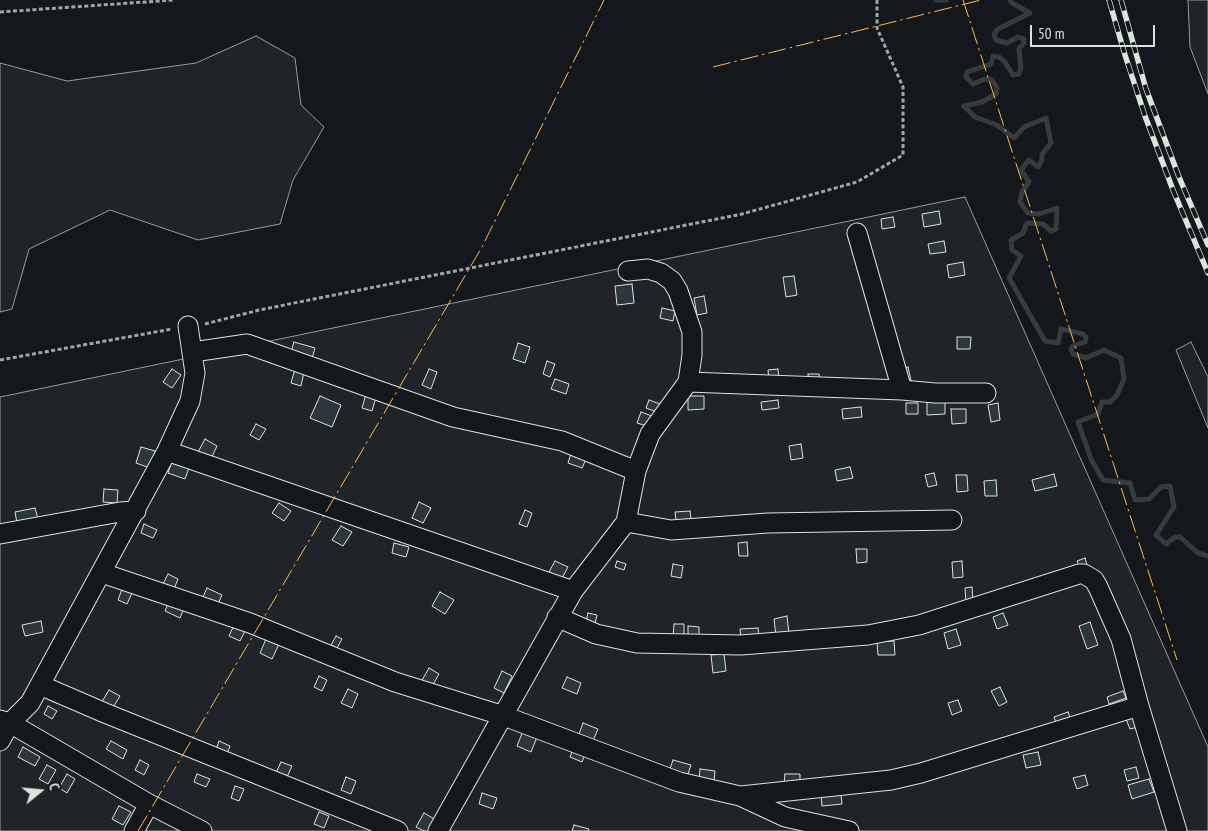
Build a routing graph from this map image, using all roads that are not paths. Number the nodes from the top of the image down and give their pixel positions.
1 (857, 233) dead end
2 (628, 271) dead end
3 (188, 326) road end
4 (192, 352) junction
5 (688, 382) junction
6 (902, 390) junction
7 (986, 393) dead end
8 (167, 452) junction
9 (636, 471) junction
10 (136, 511) junction
11 (952, 520) dead end
12 (626, 522) junction
13 (0, 534) edge
14 (102, 573) junction
15 (573, 591) junction
16 (557, 618) junction
17 (40, 685) junction
18 (1138, 706) junction
19 (504, 716) junction
20 (5, 722) edge
21 (0, 741) edge
22 (740, 796) junction
23 (149, 804) junction
24 (134, 831) edge
25 (202, 831) edge
26 (398, 831) edge
27 (438, 831) edge
28 (849, 831) edge
29 (1177, 831) edge

1 - 6 street
2 - 5 street
3 - 4 street
4 - 8 street
4 - 9 street
5 - 6 street
5 - 9 street
6 - 7 street
8 - 10 street
8 - 15 street
9 - 12 street
10 - 13 street
10 - 14 street
11 - 12 street
12 - 15 street
14 - 17 street
14 - 19 street
15 - 16 street
16 - 18 street
16 - 19 street
17 - 20 street
17 - 26 street
18 - 22 street
18 - 29 street
19 - 22 street
19 - 27 street
20 - 21 street
20 - 23 street
22 - 28 street
23 - 24 street
23 - 25 street

